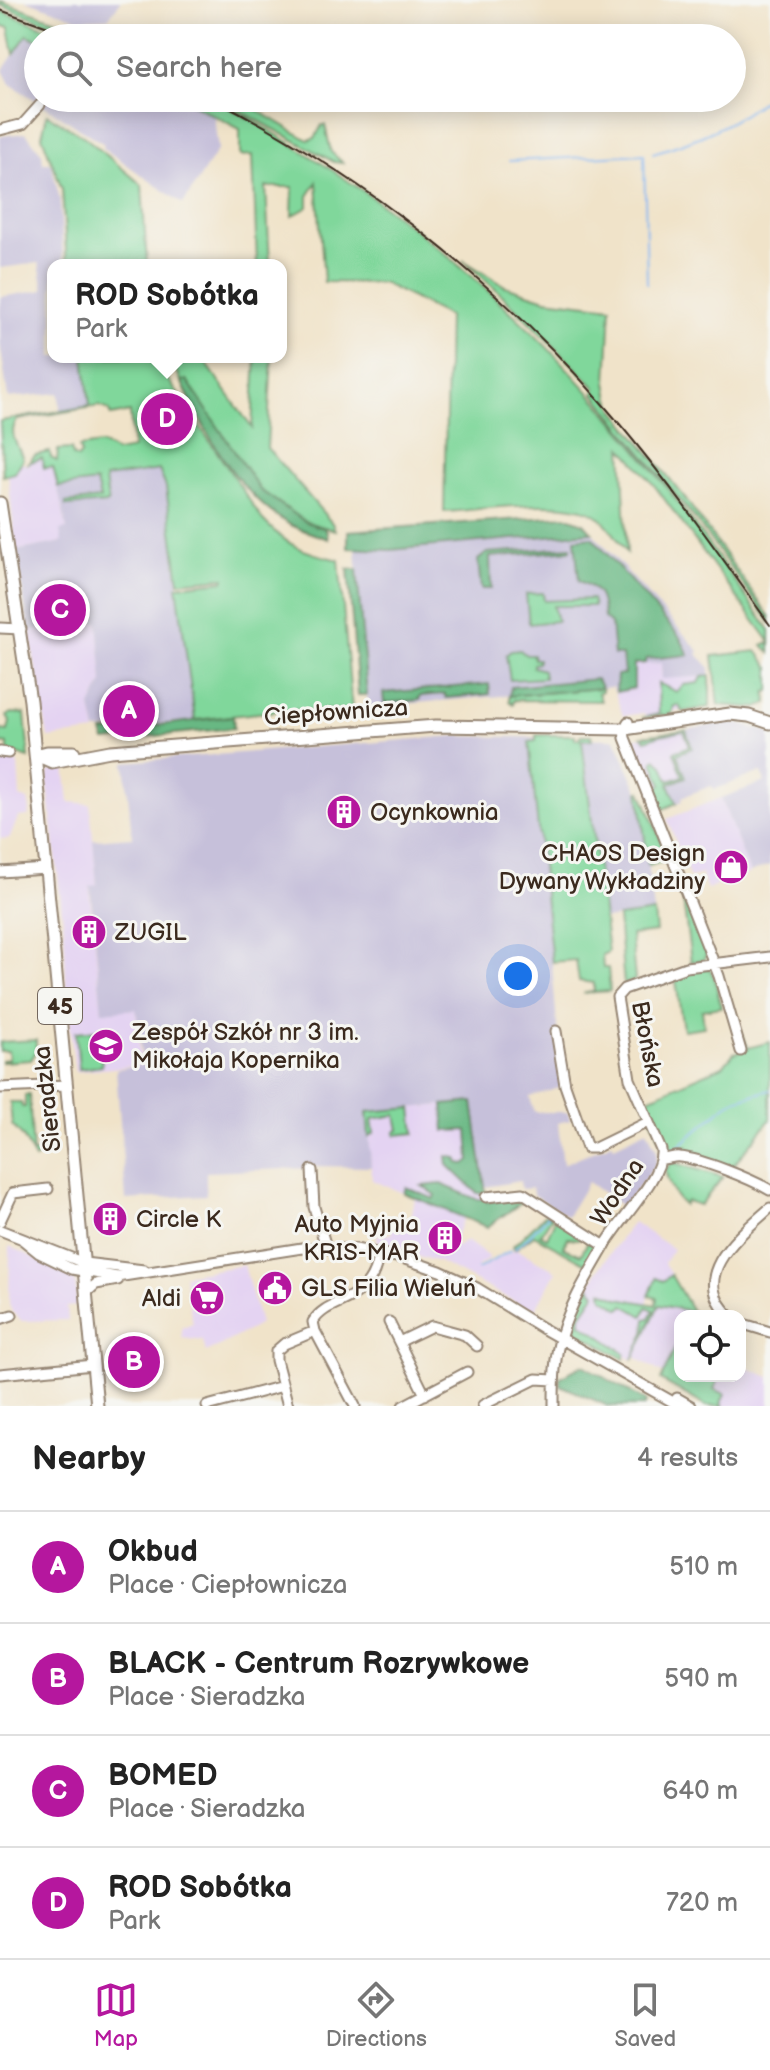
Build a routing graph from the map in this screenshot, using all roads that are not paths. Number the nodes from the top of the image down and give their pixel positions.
1 (34, 112) edge
2 (0, 130) edge
3 (0, 503) edge
4 (0, 628) edge
5 (21, 629) junction
6 (770, 715) edge
7 (32, 717) junction
8 (770, 723) edge
9 (622, 724) junction
10 (36, 755) junction
11 (53, 756) junction
12 (38, 779) junction
13 (46, 869) junction
14 (0, 872) edge
15 (770, 957) edge
16 (714, 963) junction
17 (556, 1031) dead end
18 (741, 1051) dead end
19 (67, 1085) junction
20 (0, 1088) edge
21 (648, 1122) junction
22 (661, 1159) junction
23 (312, 1170) dead end
24 (48, 1189) dead end
25 (770, 1190) edge
26 (486, 1197) dead end
27 (770, 1208) edge
28 (0, 1221) edge
29 (0, 1230) edge
30 (605, 1246) junction
31 (326, 1247) junction
32 (378, 1253) junction
33 (84, 1268) junction
34 (151, 1271) junction
35 (129, 1277) junction
36 (86, 1293) junction
37 (723, 1310) edge
38 (12, 1315) dead end
39 (0, 1319) edge
40 (389, 1322) dead end
41 (746, 1325) edge
42 (315, 1331) junction
43 (770, 1332) edge
44 (561, 1335) junction
45 (399, 1342) junction
46 (477, 1346) dead end
47 (93, 1365) junction
48 (467, 1372) dead end
49 (0, 1374) edge
50 (554, 1380) junction
51 (283, 1386) junction
52 (425, 1395) junction
53 (483, 1405) edge
54 (97, 1406) edge
55 (207, 1406) edge
56 (288, 1406) edge
57 (355, 1406) edge
58 (403, 1406) edge
59 (554, 1406) edge
60 (680, 1406) edge
61 (691, 1406) edge

1 - 2 street
3 - 5 main road, Sieradzka / 45
4 - 5 street
5 - 7 main road, Sieradzka / 45
6 - 9 main road, Ciepłownicza
7 - 10 main road, Sieradzka / 45
7 - 11 main road
8 - 9 main road, Ciepłownicza
9 - 11 main road, Ciepłownicza
9 - 16 street
10 - 11 main road, Ciepłownicza
10 - 12 main road, Sieradzka / 45
11 - 12 main road
12 - 13 main road, Sieradzka / 45
13 - 14 street
13 - 19 main road, Sieradzka / 45
15 - 16 street, Błońska
16 - 18 street
16 - 21 street, Błońska
17 - 21 street
19 - 20 street
19 - 33 main road, Sieradzka / 45
21 - 22 street, Błońska
22 - 25 street
22 - 30 street, Wodna
23 - 31 street
24 - 28 street
26 - 30 street, Wodna
27 - 37 street
29 - 33 street
30 - 44 street, Wodna
31 - 32 street
31 - 34 street
32 - 42 street
32 - 44 street
33 - 34 street
33 - 35 street
33 - 36 main road, Sieradzka / 45
34 - 35 street
35 - 36 street
36 - 47 main road, Sieradzka / 45
38 - 39 street
40 - 45 street
41 - 43 street
42 - 51 street
42 - 57 street
44 - 50 street, Wodna
44 - 60 street
44 - 61 street
45 - 46 street
45 - 52 street
47 - 49 street
47 - 54 main road, Sieradzka / 45
48 - 52 street
50 - 53 street
50 - 59 street, Wodna
51 - 55 street
51 - 56 street
52 - 58 street

